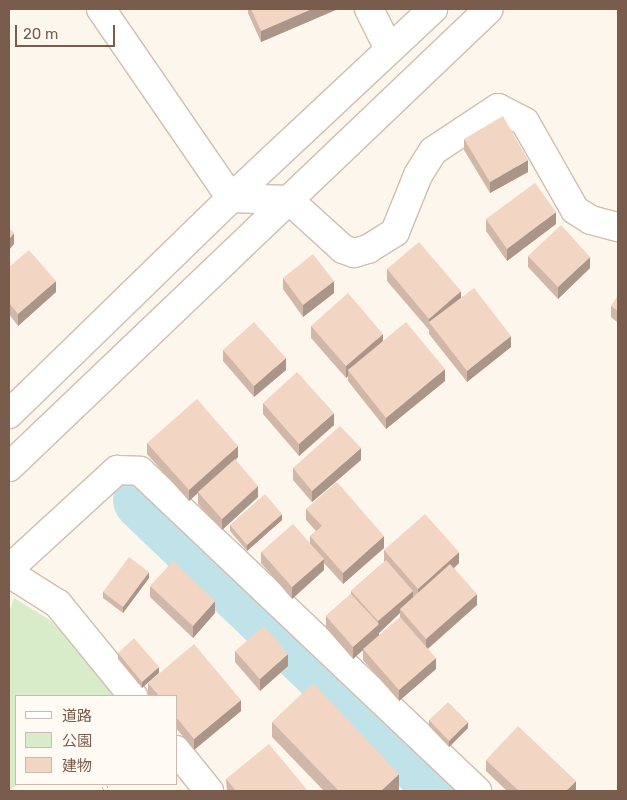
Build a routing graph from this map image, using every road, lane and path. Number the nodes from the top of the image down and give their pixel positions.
1 (102, 9) edge
2 (369, 9) edge
3 (433, 9) edge
4 (490, 9) edge
5 (389, 49) junction
6 (231, 198) junction
7 (289, 200) junction
8 (618, 227) edge
9 (9, 414) edge
10 (9, 467) edge
11 (9, 571) edge
12 (132, 695) edge
13 (178, 752) edge
14 (109, 785) edge
15 (98, 791) edge
16 (209, 791) edge
17 (477, 791) edge

1 - 6 street
2 - 5 street
3 - 5 street
4 - 7 street
5 - 6 street
6 - 7 street
6 - 9 street
7 - 8 street
7 - 10 street
11 - 12 street
11 - 17 street
13 - 16 street
14 - 15 path

